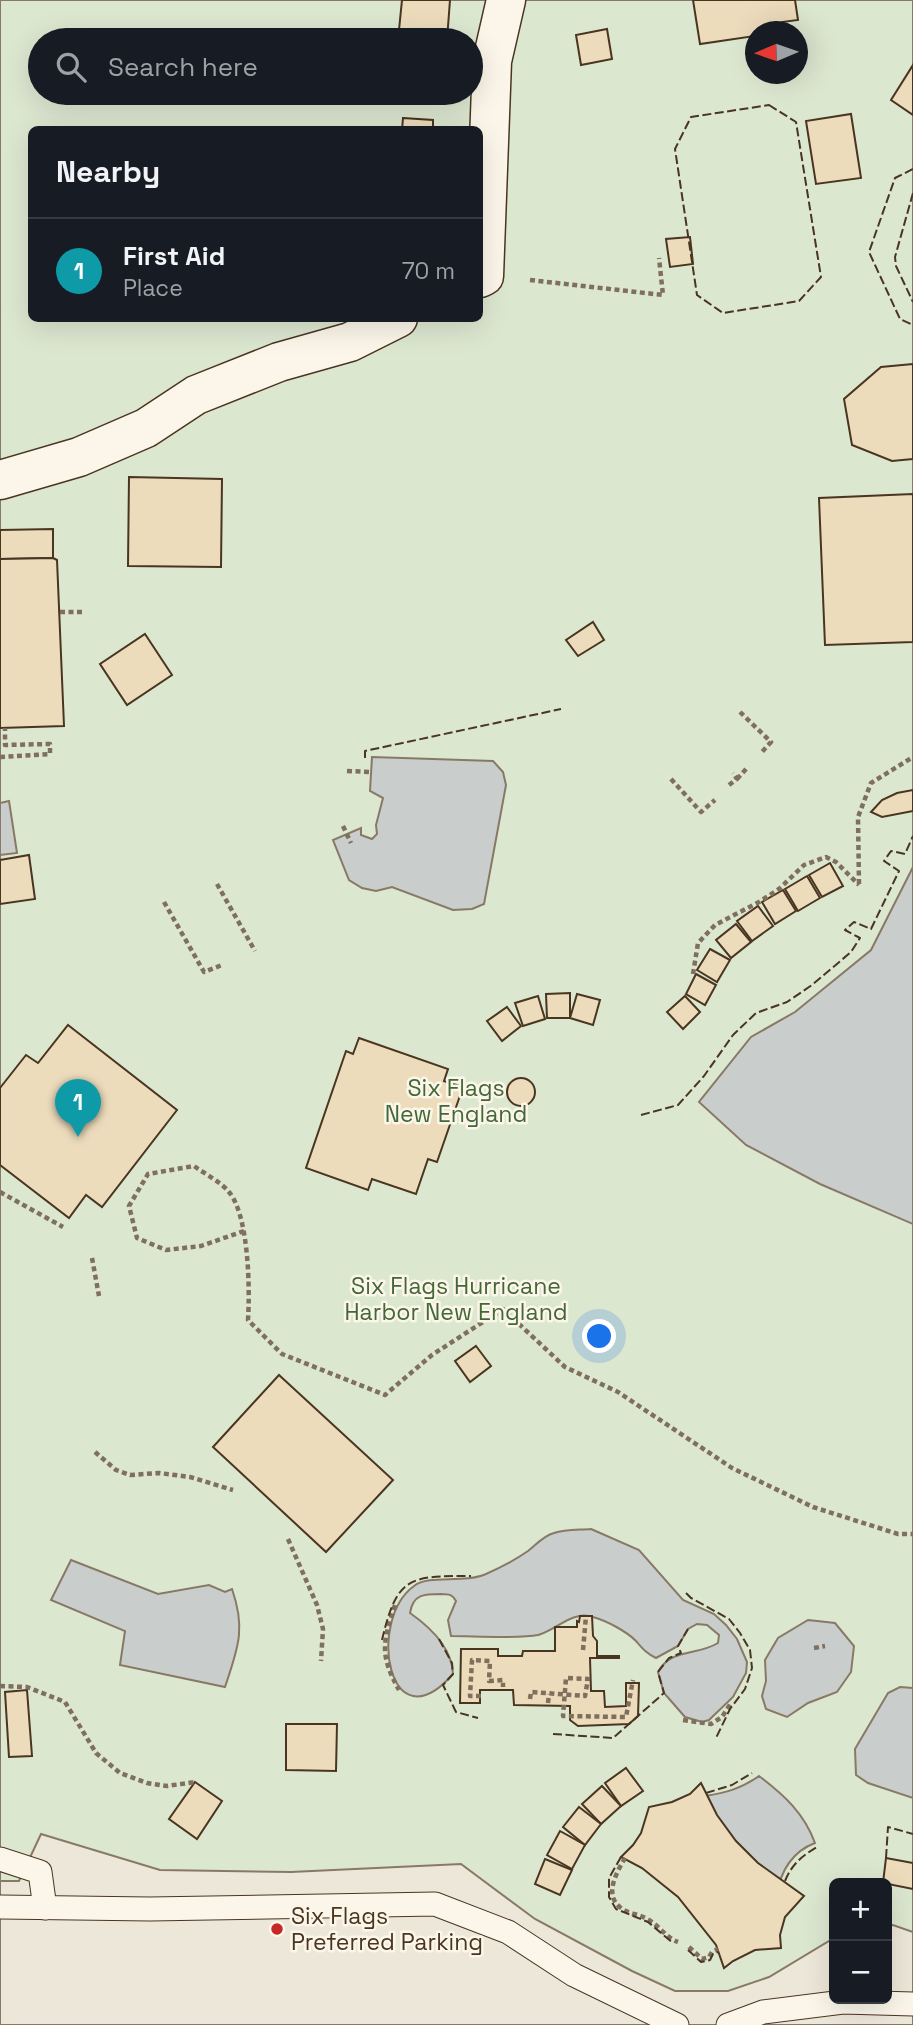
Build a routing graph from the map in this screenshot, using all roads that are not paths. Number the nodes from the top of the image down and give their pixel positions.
1 (506, 0) edge
2 (483, 255) edge
3 (390, 322) edge
4 (0, 480) edge
5 (0, 1859) edge
6 (0, 1907) edge
7 (45, 1908) junction
8 (913, 2004) edge
9 (677, 2025) edge
10 (728, 2025) edge

1 - 2 street
3 - 4 street
5 - 7 lane
6 - 7 lane
7 - 9 lane
8 - 10 lane

